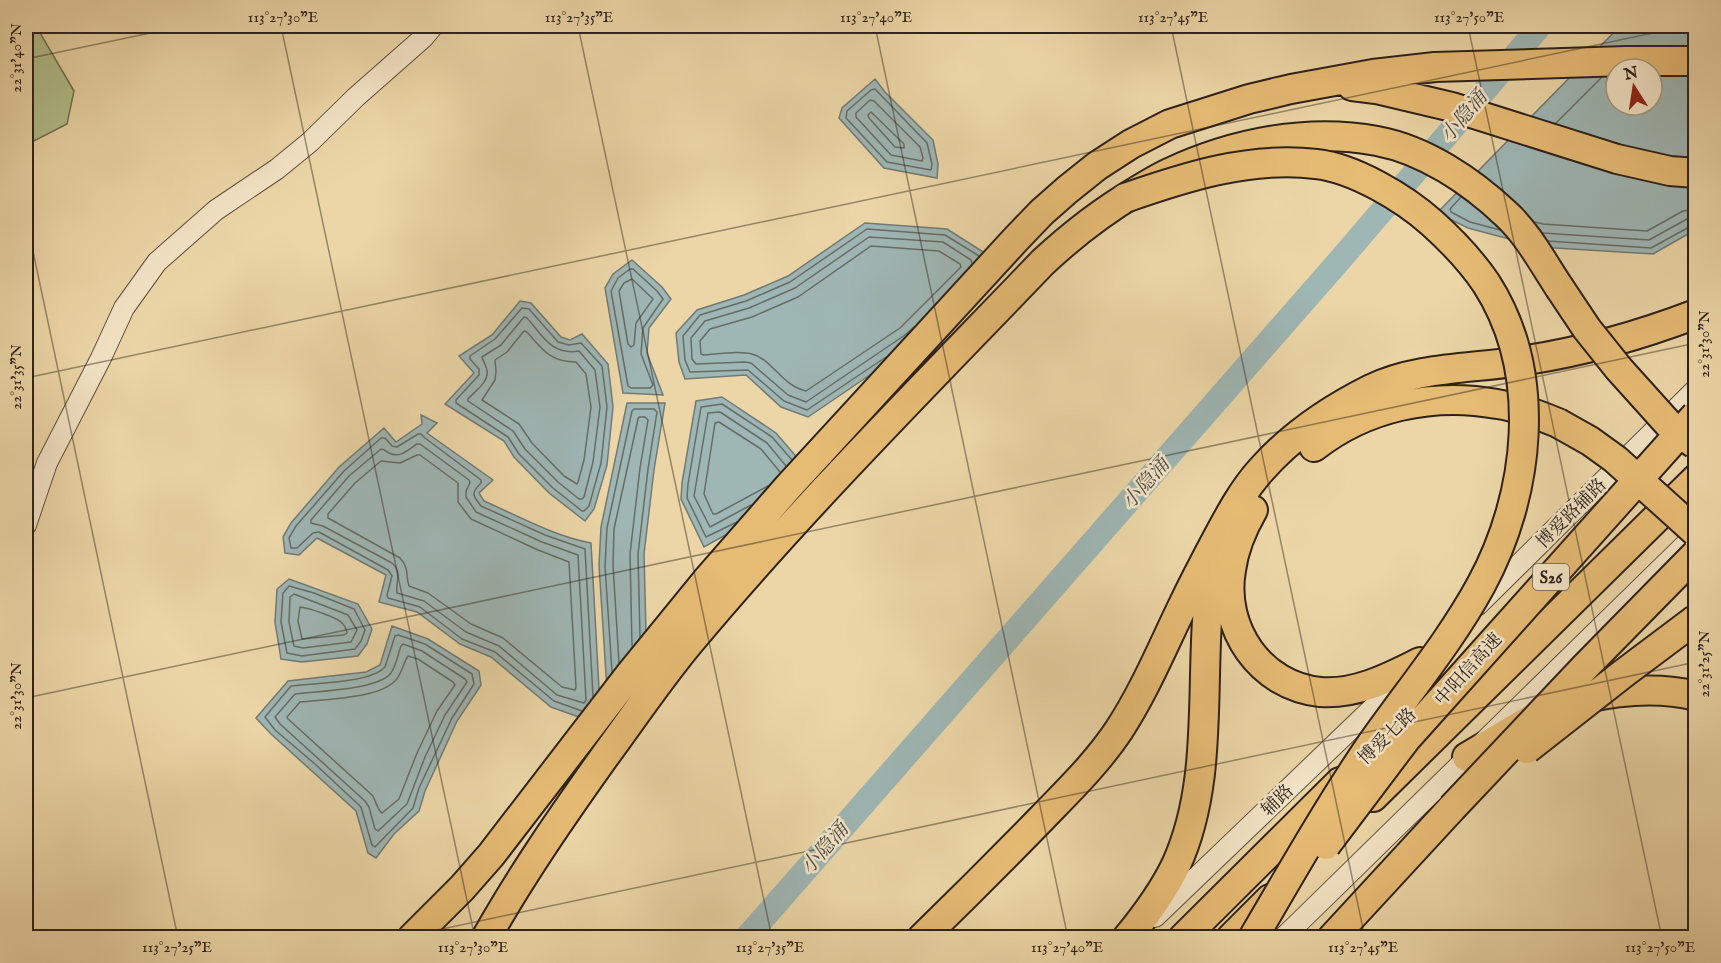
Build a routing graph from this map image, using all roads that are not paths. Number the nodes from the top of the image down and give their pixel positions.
1 (434, 26) edge
2 (1695, 61) edge
3 (1291, 89) junction
4 (1695, 173) edge
5 (1125, 198) junction
6 (1695, 314) edge
7 (1695, 389) edge
8 (1341, 406) junction
9 (1695, 415) edge
10 (1561, 416) junction
11 (1695, 434) edge
12 (1695, 444) edge
13 (1695, 479) edge
14 (1695, 511) edge
15 (26, 525) edge
16 (1223, 528) junction
17 (1695, 533) edge
18 (1695, 554) edge
19 (1695, 620) edge
20 (1420, 662) junction
21 (1695, 696) edge
22 (1467, 757) junction
23 (1452, 808) junction
24 (412, 938) edge
25 (486, 938) edge
26 (922, 938) edge
27 (1127, 938) edge
28 (1134, 938) edge
29 (1183, 938) edge
30 (1232, 938) edge
31 (1255, 938) edge
32 (1283, 938) edge
33 (1332, 938) edge

1 - 15 street
2 - 3 highway
3 - 4 highway
3 - 24 highway
5 - 12 highway, bridge
5 - 25 highway
5 - 31 highway, bridge
6 - 8 highway
7 - 20 street, 博爱路辅路
8 - 10 highway
8 - 16 highway
9 - 31 highway, 中阳信高速 / S26, bridge
10 - 14 highway
10 - 17 highway, bridge
10 - 20 highway
11 - 29 highway, 博爱七路
13 - 30 highway, 博爱七路
16 - 26 highway
16 - 27 highway
17 - 22 street
18 - 23 highway, bridge
19 - 23 highway, bridge
20 - 28 street, 辅路
21 - 22 highway
22 - 32 street
23 - 33 highway

